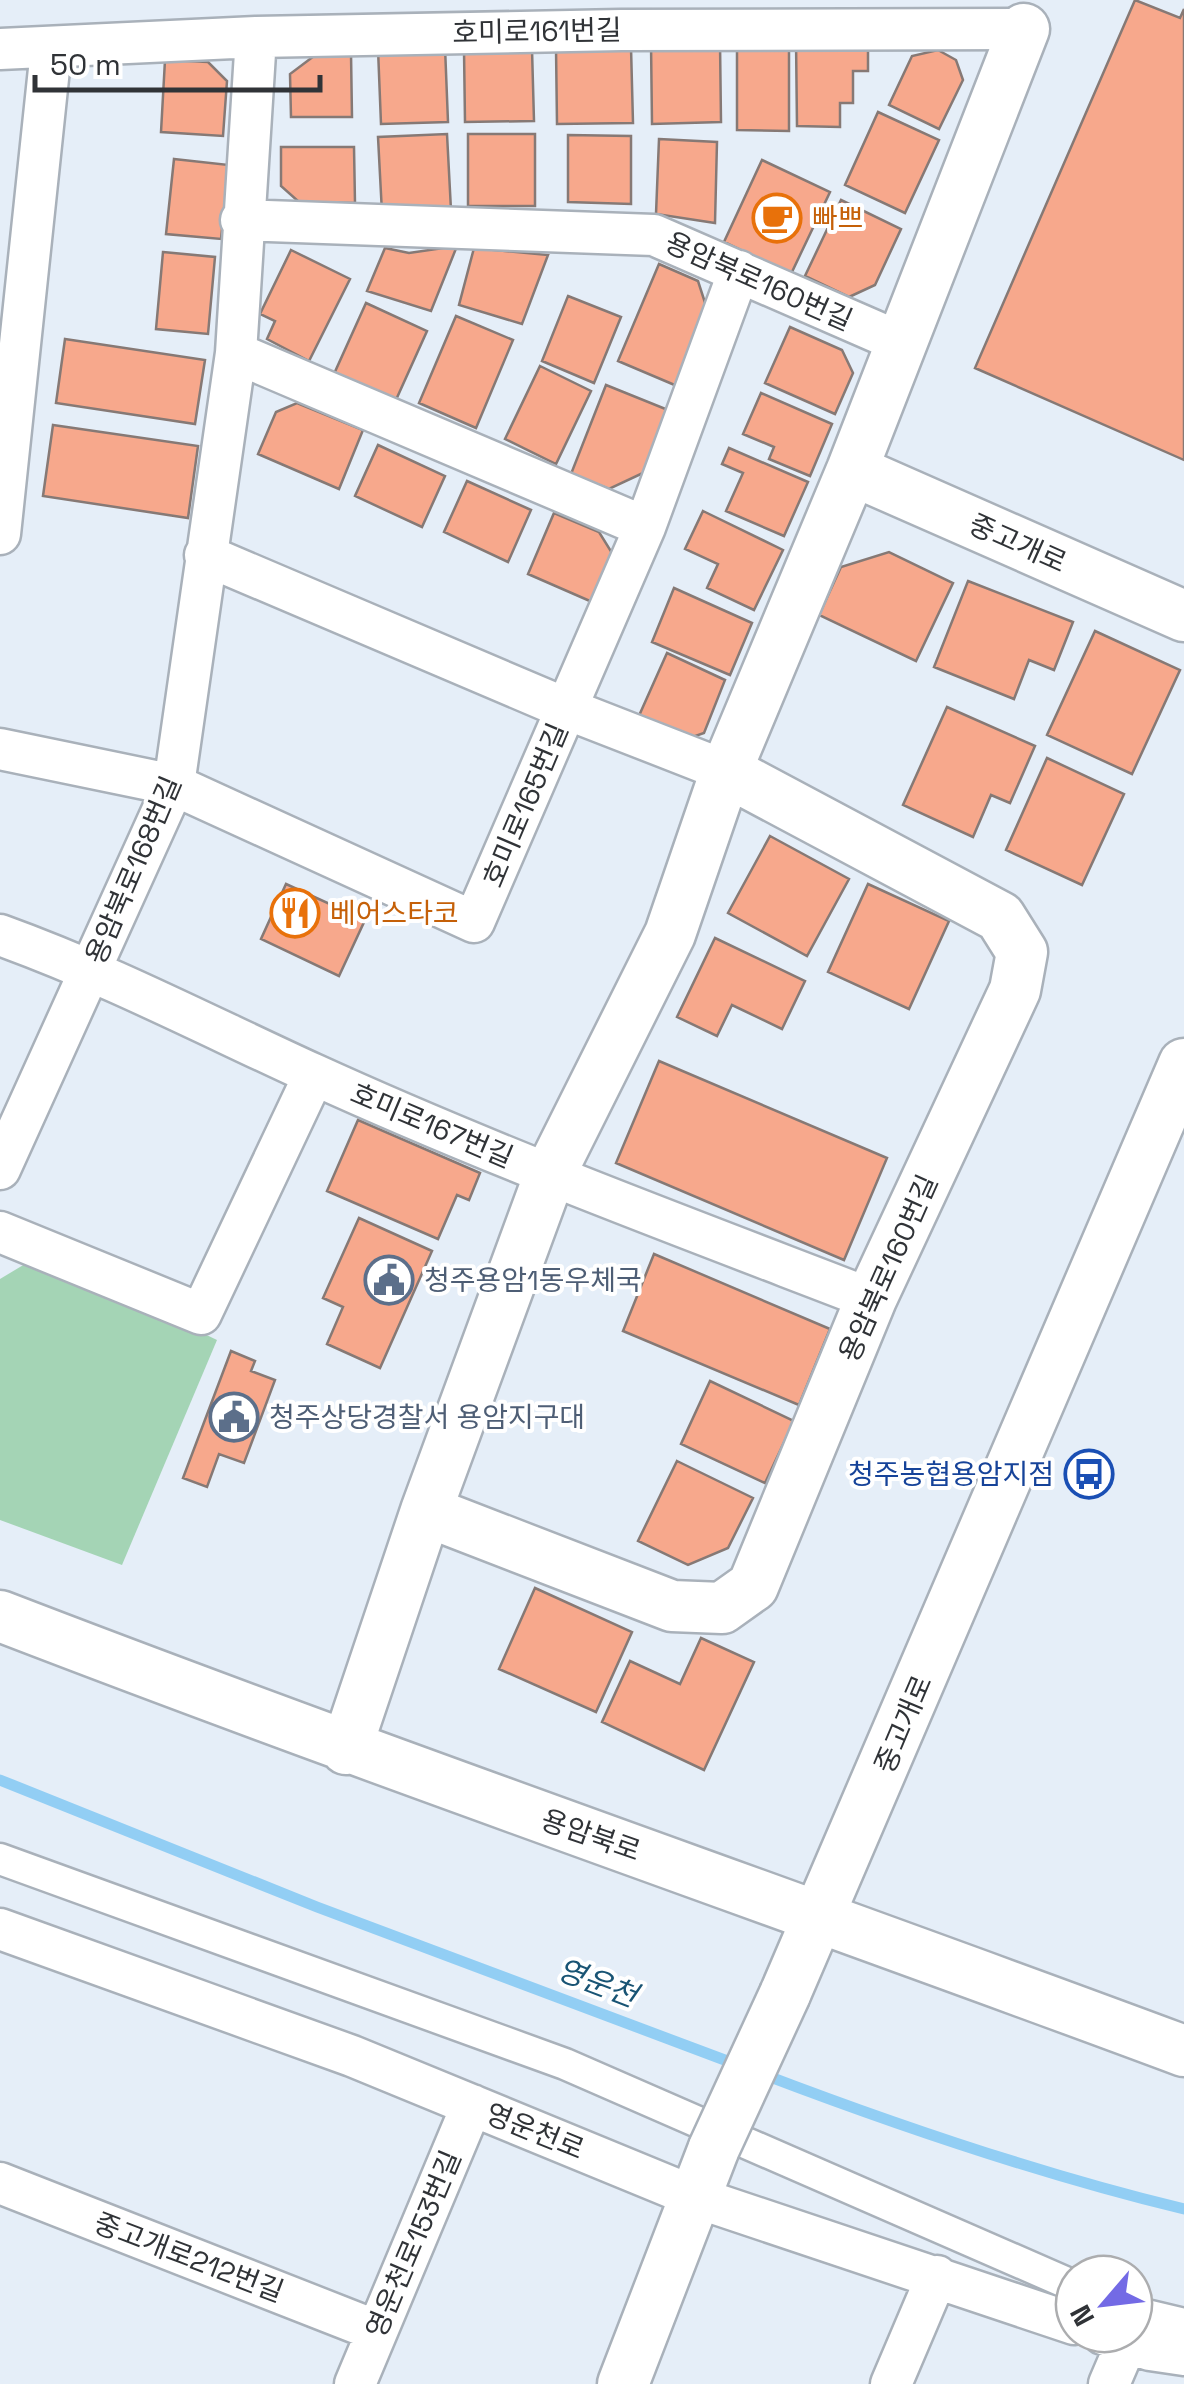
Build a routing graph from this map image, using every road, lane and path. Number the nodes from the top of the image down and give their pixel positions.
1 (1024, 29) joint
2 (256, 37) junction
3 (0, 49) edge
4 (51, 50) junction
5 (241, 220) junction
6 (738, 272) junction
7 (902, 343) junction
8 (236, 353) junction
9 (852, 470) junction
10 (645, 527) junction
11 (0, 534) edge
12 (205, 554) junction
13 (1184, 616) edge
14 (566, 709) junction
15 (0, 749) edge
16 (726, 770) junction
17 (174, 785) junction
18 (0, 935) edge
19 (92, 968) junction
20 (1184, 1064) edge
21 (314, 1075) junction
22 (0, 1169) edge
23 (550, 1174) junction
24 (0, 1232) edge
25 (871, 1299) junction
26 (426, 1511) junction
27 (0, 1616) edge
28 (346, 1749) junction
29 (0, 1859) edge
30 (822, 1916) junction
31 (0, 1929) edge
32 (1184, 2051) edge
33 (472, 2105) junction
34 (0, 2184) edge
35 (695, 2196) junction
36 (937, 2276) junction
37 (1054, 2277) edge
38 (1054, 2317) edge
39 (1184, 2324) edge
40 (1154, 2326) edge
41 (377, 2331) junction
42 (1154, 2343) edge
43 (1116, 2354) edge
44 (1184, 2355) edge
45 (355, 2384) edge
46 (623, 2384) edge
47 (891, 2384) edge
48 (1109, 2384) edge

1 - 2 street, 호미로161번길
1 - 7 street
2 - 4 street, 호미로161번길
2 - 5 street, 용암북로168번길
3 - 4 street, 호미로161번길
4 - 11 street
5 - 6 street, 용암북로160번길
5 - 8 street, 용암북로168번길
6 - 7 street, 용암북로160번길
6 - 10 street, 호미로165번길
7 - 9 street
8 - 10 street
8 - 12 street, 용암북로168번길
9 - 13 street, 중고개로
9 - 16 street
10 - 14 street, 호미로165번길
12 - 14 street
12 - 17 street, 용암북로168번길
14 - 16 street
14 - 17 street, 호미로165번길
15 - 17 street, 호미로165번길
16 - 23 street
16 - 25 street, 용암북로160번길
17 - 19 street, 용암북로168번길
18 - 19 street, 호미로167번길
19 - 21 street, 호미로167번길
19 - 22 street, 용암북로168번길
20 - 30 street, 중고개로
21 - 23 street, 호미로167번길
21 - 24 street
23 - 25 street, 호미로167번길
23 - 26 street
25 - 26 street, 용암북로160번길
26 - 28 street
27 - 28 street, 용암북로
28 - 30 street, 용암북로
29 - 37 street
30 - 32 street, 용암북로
30 - 35 street, 중고개로, bridge
31 - 33 street, 영운천로
33 - 35 street, 영운천로
33 - 41 street, 영운천로153번길
34 - 41 street, 중고개로212번길
35 - 36 street, 영운천로
35 - 46 street, 중고개로
36 - 38 street, 영운천로
36 - 47 street
39 - 40 street
41 - 45 street, 영운천로153번길
42 - 44 street
43 - 48 street

